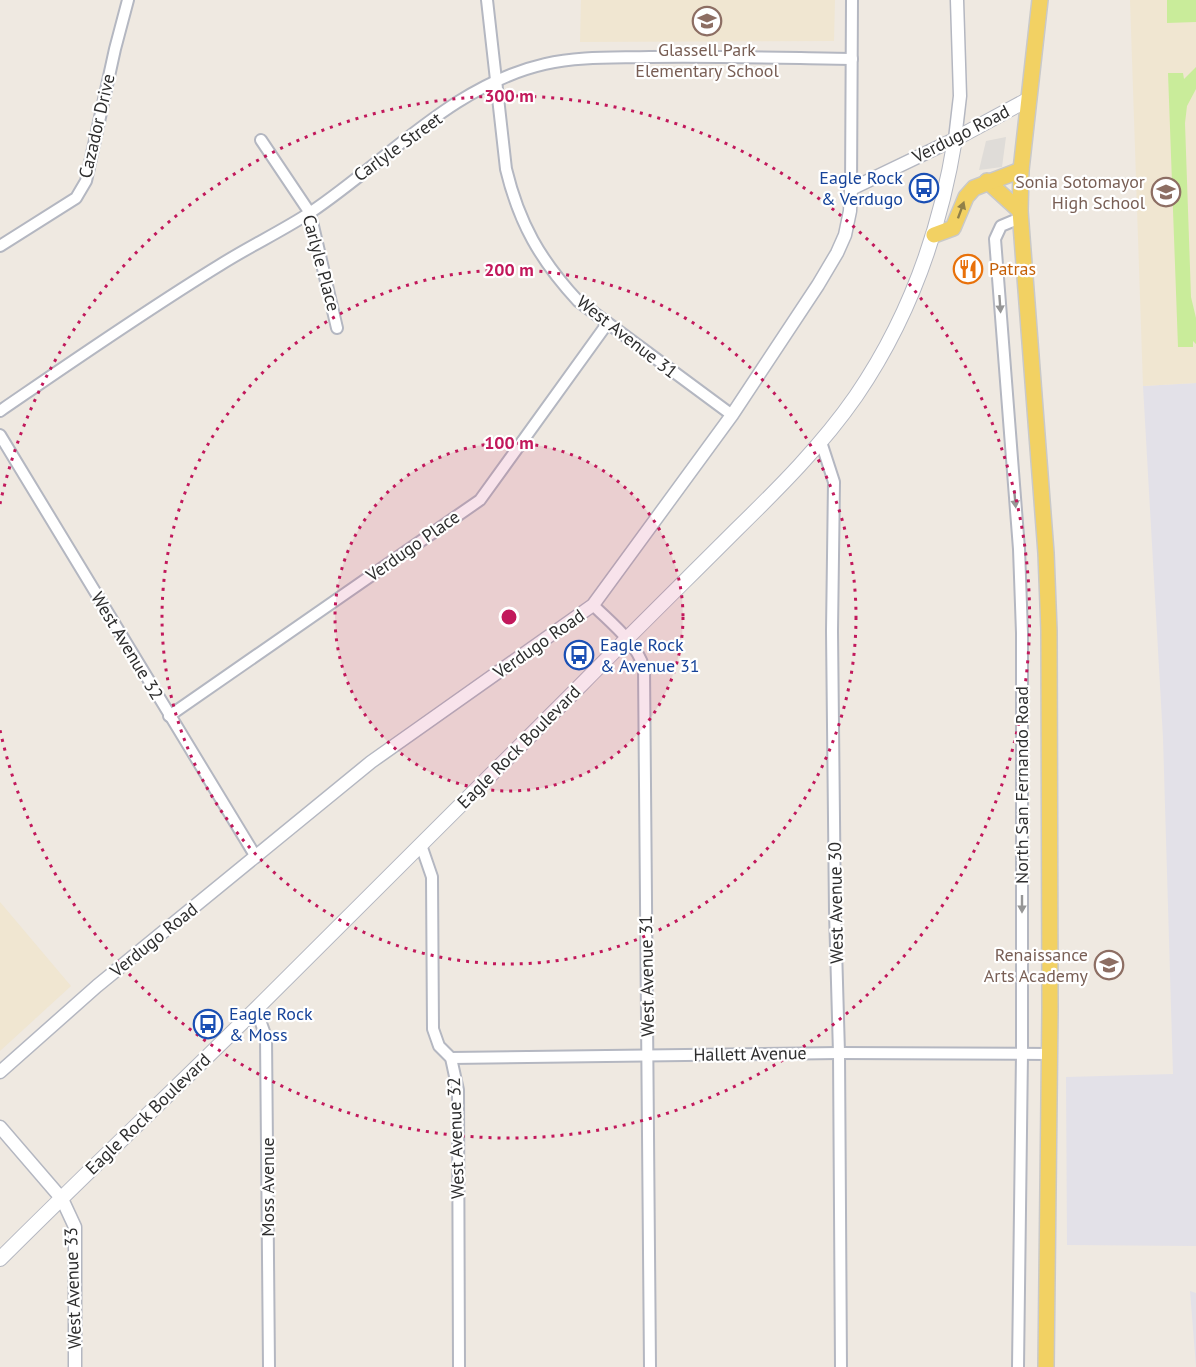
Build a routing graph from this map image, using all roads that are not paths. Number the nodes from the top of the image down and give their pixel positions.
1 (128, 0) edge
2 (487, 0) edge
3 (852, 0) edge
4 (957, 0) edge
5 (1040, 0) edge
6 (852, 59) junction
7 (497, 81) junction
8 (1029, 99) junction
9 (955, 139) junction
10 (261, 140) dead end
11 (1022, 170) junction
12 (987, 181) junction
13 (851, 189) junction
14 (310, 213) junction
15 (1020, 215) junction
16 (934, 235) junction
17 (0, 246) edge
18 (608, 324) junction
19 (337, 328) dead end
20 (0, 411) edge
21 (732, 415) junction
22 (0, 435) edge
23 (821, 442) junction
24 (593, 605) junction
25 (628, 639) junction
26 (169, 716) junction
27 (421, 844) junction
28 (256, 856) junction
29 (256, 1009) junction
30 (839, 1053) junction
31 (1022, 1053) junction
32 (1049, 1053) junction
33 (648, 1056) junction
34 (451, 1058) junction
35 (0, 1072) edge
36 (0, 1127) edge
37 (62, 1199) junction
38 (0, 1259) edge
39 (75, 1367) edge
40 (269, 1367) edge
41 (459, 1367) edge
42 (650, 1367) edge
43 (841, 1367) edge
44 (1018, 1367) edge
45 (1046, 1367) edge

1 - 17 street, Cazador Drive
2 - 7 street, West Avenue 31
3 - 6 street
4 - 9 street
5 - 8 main road, North San Fernando Road
6 - 7 street, Carlyle Street
6 - 13 street
7 - 14 street, Carlyle Street
7 - 18 street, West Avenue 31
8 - 9 main road, Verdugo Road
8 - 11 main road, North San Fernando Road
9 - 13 street, Verdugo Road
9 - 16 main road, Eagle Rock Boulevard
10 - 14 street, Carlyle Place
11 - 12 main road
11 - 15 main road, North San Fernando Road
12 - 15 main road
16 -> 12 main road
13 - 21 street, Verdugo Road
14 - 19 street, Carlyle Place
14 - 20 street, Carlyle Street
15 -> 31 street, North San Fernando Road
15 - 32 main road, North San Fernando Road
16 - 23 main road, Eagle Rock Boulevard
18 - 21 street, West Avenue 31
18 - 26 street, Verdugo Place
21 - 24 street, Verdugo Road
22 - 26 street, West Avenue 32
23 - 25 main road, Eagle Rock Boulevard
23 - 30 street, West Avenue 30
24 - 25 street, West Avenue 31
24 - 28 street, Verdugo Road
25 - 27 main road, Eagle Rock Boulevard
25 - 33 street, West Avenue 31
26 - 28 street, West Avenue 32
27 - 29 main road, Eagle Rock Boulevard
27 - 34 street, West Avenue 32
28 - 35 street, Verdugo Road
29 - 37 main road, Eagle Rock Boulevard
29 - 40 street, Moss Avenue
30 - 31 street, Hallett Avenue
30 - 33 street, Hallett Avenue
30 - 43 street, West Avenue 30
31 - 32 street, Hallett Avenue
31 - 44 street, North San Fernando Road
32 - 45 main road, North San Fernando Road
33 - 34 street, Hallett Avenue
33 - 42 street, West Avenue 31
34 - 41 street, West Avenue 32
36 - 37 street, West Avenue 33
37 - 38 main road, Eagle Rock Boulevard
37 - 39 street, West Avenue 33

